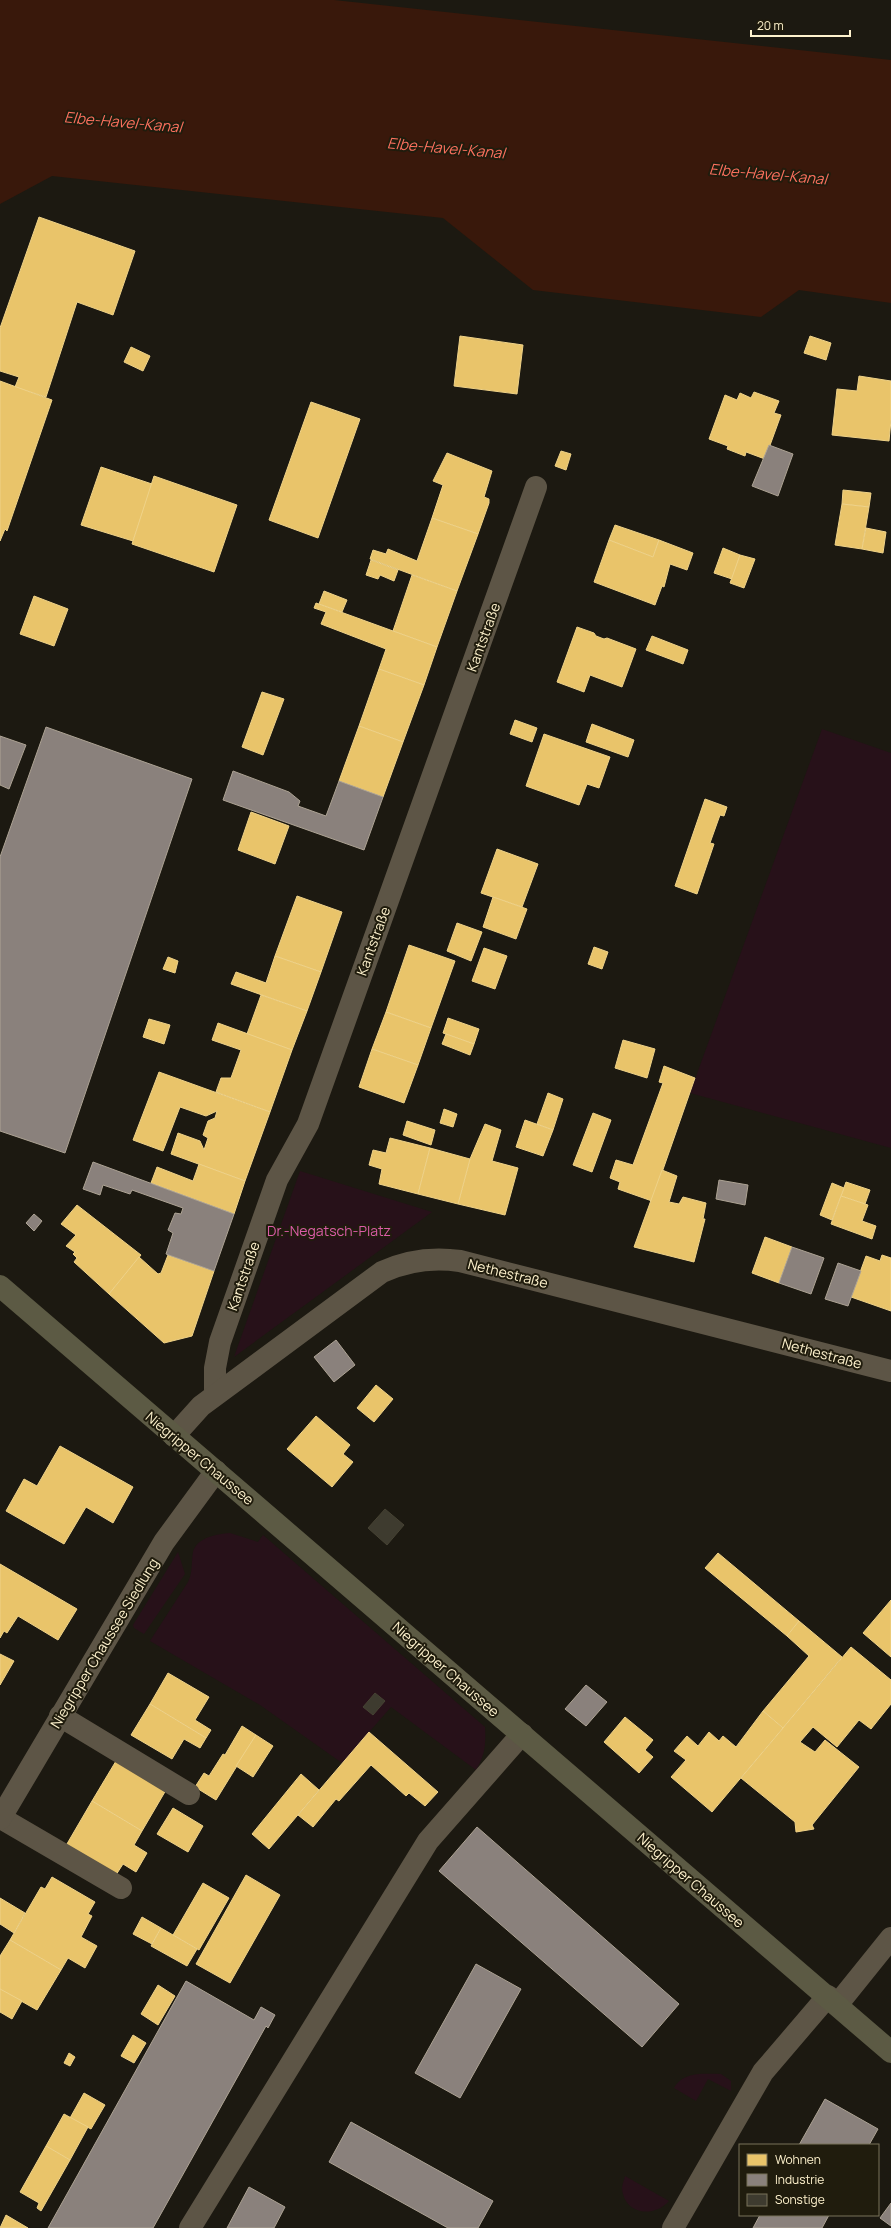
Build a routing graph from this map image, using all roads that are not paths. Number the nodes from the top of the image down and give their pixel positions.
1 (536, 488) dead end
2 (0, 1286) edge
3 (891, 1371) edge
4 (216, 1394) junction
5 (174, 1436) junction
6 (216, 1471) junction
7 (60, 1716) junction
8 (522, 1734) junction
9 (189, 1794) dead end
10 (0, 1819) edge
11 (121, 1888) dead end
12 (891, 1938) edge
13 (832, 2001) junction
14 (891, 2052) edge
15 (190, 2228) edge
16 (673, 2228) edge

1 - 4 street, Kantstraße
2 - 5 main road, Niegripper Chaussee
3 - 4 street, Nethestraße
4 - 5 street, Nethestraße
5 - 6 main road, Niegripper Chaussee
6 - 7 street, Niegripper Chaussee Siedlung
6 - 8 main road, Niegripper Chaussee
7 - 9 street
7 - 10 street, Niegripper Chaussee Siedlung
8 - 13 main road, Niegripper Chaussee
8 - 15 street
10 - 11 street
12 - 13 street
13 - 14 main road, Niegripper Chaussee
13 - 16 street

